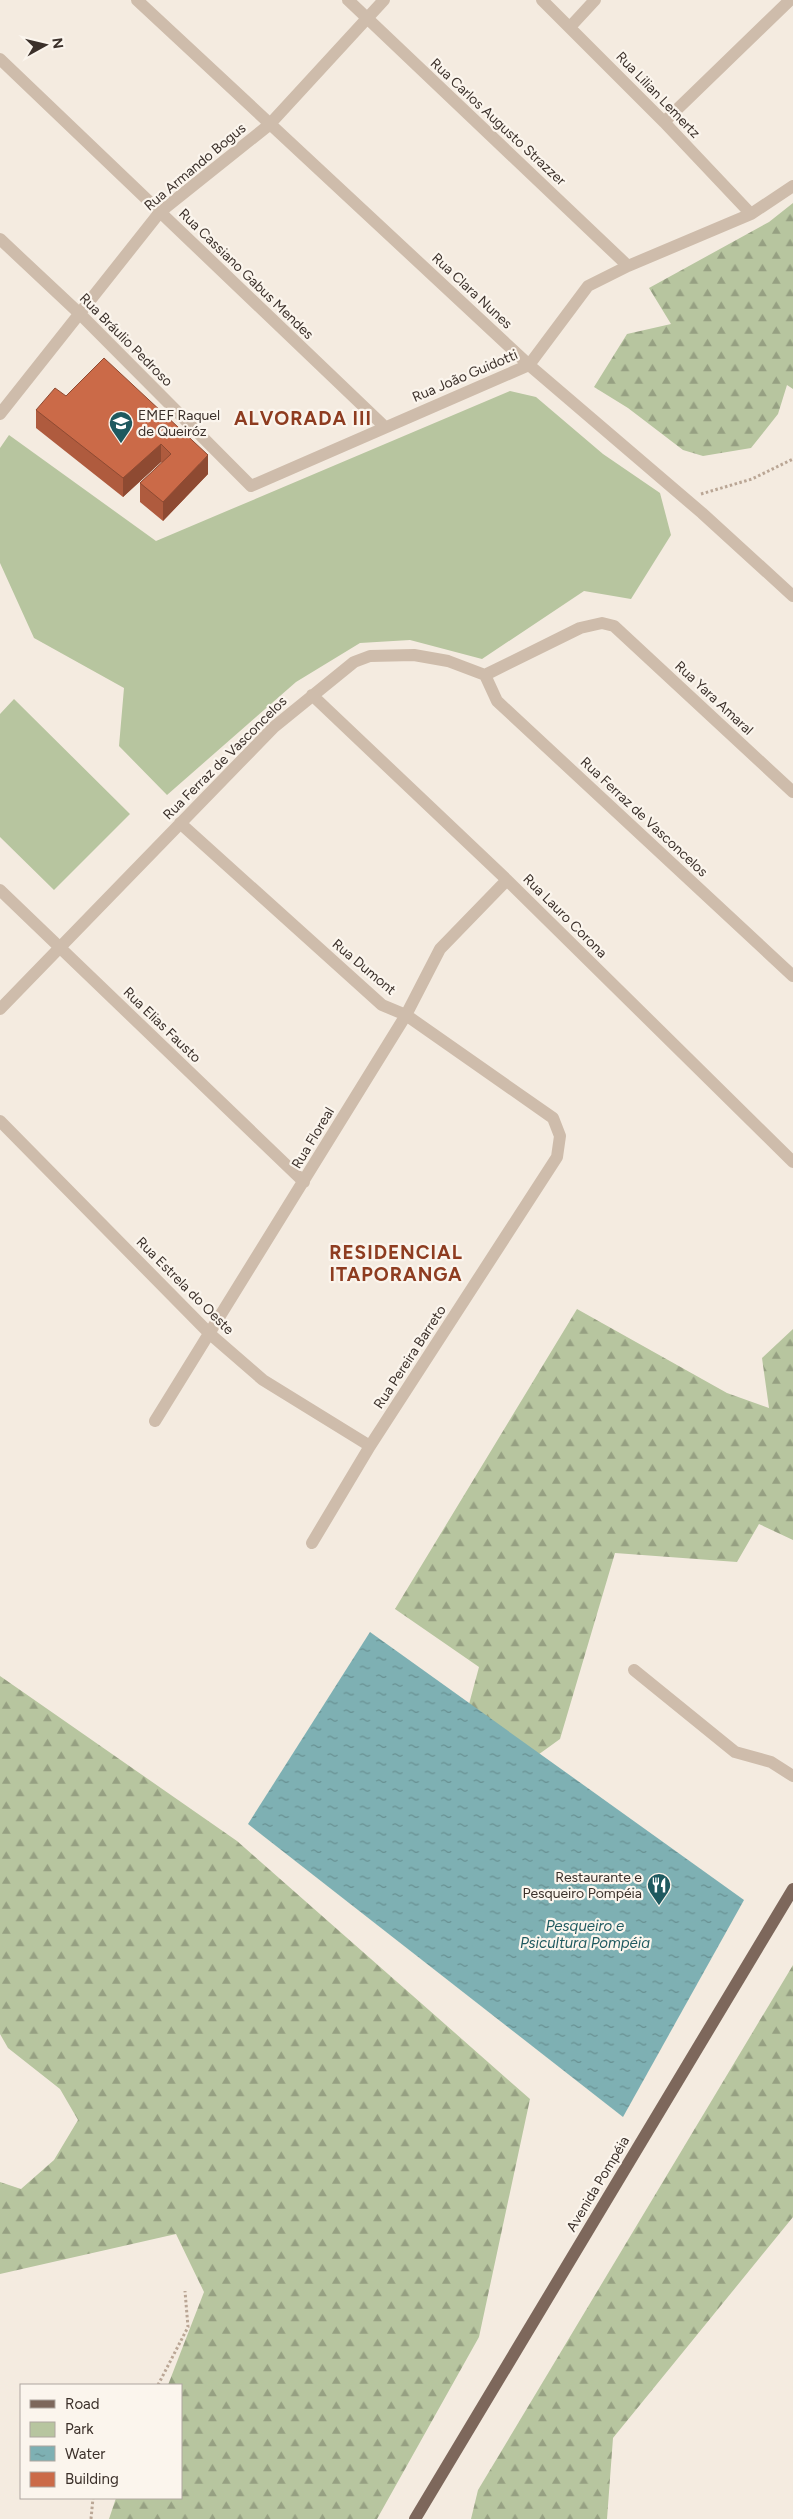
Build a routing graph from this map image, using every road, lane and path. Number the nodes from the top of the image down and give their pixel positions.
1 (137, 0) edge
2 (348, 0) edge
3 (384, 0) edge
4 (542, 0) edge
5 (595, 0) edge
6 (790, 0) edge
7 (367, 19) junction
8 (570, 27) junction
9 (0, 60) edge
10 (664, 122) junction
11 (269, 124) junction
12 (793, 186) edge
13 (160, 212) junction
14 (751, 214) junction
15 (0, 239) edge
16 (628, 266) junction
17 (80, 314) junction
18 (529, 365) junction
19 (0, 414) edge
20 (385, 427) junction
21 (793, 459) edge
22 (251, 486) joint
23 (683, 497) junction
24 (793, 596) edge
25 (484, 675) junction
26 (312, 695) junction
27 (793, 792) edge
28 (180, 823) junction
29 (507, 880) junction
30 (0, 890) edge
31 (61, 949) junction
32 (793, 976) edge
33 (0, 1009) edge
34 (406, 1015) junction
35 (0, 1121) edge
36 (560, 1136) joint
37 (793, 1162) edge
38 (304, 1182) junction
39 (210, 1334) junction
40 (155, 1420) dead end
41 (370, 1446) junction
42 (312, 1543) dead end
43 (634, 1670) dead end
44 (793, 1776) edge
45 (793, 1889) edge
46 (185, 2291) dead end
47 (159, 2384) edge
48 (430, 2495) junction
49 (93, 2499) edge
50 (91, 2519) edge
51 (415, 2519) edge
52 (424, 2519) edge

1 - 11 street, Rua Clara Nunes
2 - 7 street, Rua Carlos Augusto Strazzer
3 - 7 street, Rua Armando Bogus
4 - 8 street, Rua Lilian Lemertz
5 - 8 street
6 - 10 street
7 - 11 street, Rua Armando Bogus
7 - 16 street, Rua Carlos Augusto Strazzer
8 - 10 street, Rua Lilian Lemertz
9 - 13 street, Rua Cassiano Gabus Mendes
10 - 14 street, Rua Lilian Lemertz
11 - 13 street, Rua Armando Bogus
11 - 18 street, Rua Clara Nunes
12 - 14 street, Rua João Guidotti
13 - 17 street, Rua Armando Bogus
13 - 20 street, Rua Cassiano Gabus Mendes
14 - 16 street, Rua João Guidotti
15 - 17 street, Rua Bráulio Pedroso
16 - 18 street, Rua João Guidotti
17 - 19 street, Rua Armando Bogus
17 - 22 street, Rua Bráulio Pedroso
18 - 20 street, Rua João Guidotti
18 - 23 street, Rua Clara Nunes
20 - 22 street, Rua João Guidotti
21 - 23 path
23 - 24 street, Rua Clara Nunes
25 - 26 street, Rua Ferraz de Vasconcelos
25 - 27 street, Rua Yara Amaral
25 - 32 street, Rua Ferraz de Vasconcelos
26 - 28 street, Rua Ferraz de Vasconcelos
26 - 29 street, Rua Lauro Corona
28 - 31 street, Rua Ferraz de Vasconcelos
28 - 34 street, Rua Dumont
29 - 34 street, Rua Floreal
29 - 37 street, Rua Lauro Corona
30 - 31 street, Rua Elias Fausto
31 - 33 street, Rua Ferraz de Vasconcelos
31 - 38 street, Rua Elias Fausto
34 - 36 street, Rua Dumont
34 - 38 street, Rua Floreal
35 - 39 street, Rua Estrela do Oeste
36 - 41 street, Rua Pereira Barreto
38 - 39 street, Rua Floreal
39 - 40 street, Rua Floreal
39 - 41 street, Rua Estrela do Oeste
41 - 42 street, Rua Pereira Barreto
43 - 44 street
45 - 48 main road, Avenida Pompéia
46 - 47 path
48 - 51 main road, Avenida Pompéia
48 - 52 main road, Avenida Pompéia
49 - 50 path

